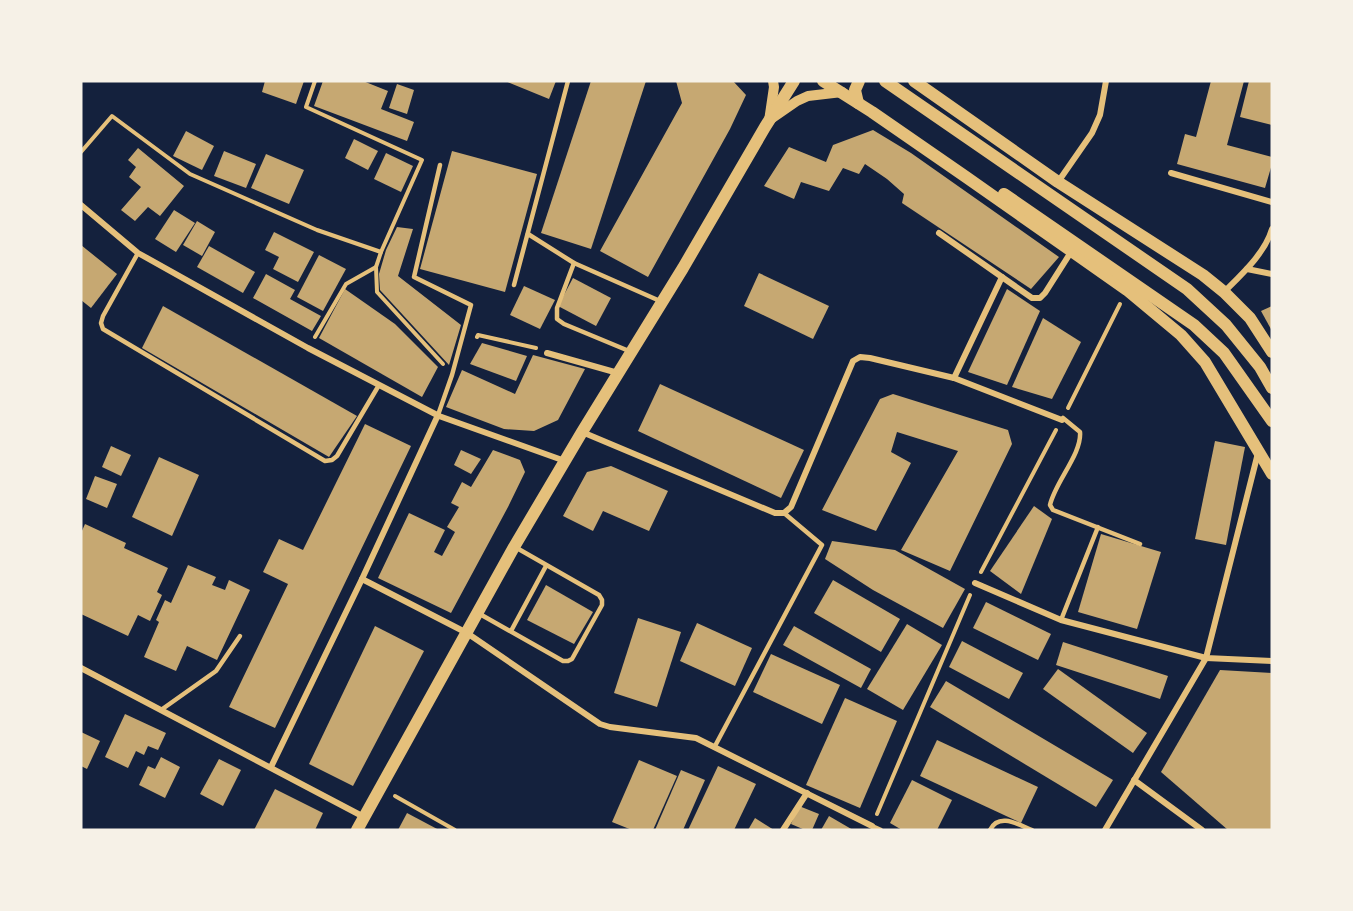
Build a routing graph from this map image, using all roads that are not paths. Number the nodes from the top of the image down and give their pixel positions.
1 (568, 81) edge
2 (773, 81) edge
3 (794, 81) edge
4 (823, 81) edge
5 (859, 81) edge
6 (885, 81) edge
7 (914, 81) edge
8 (1106, 81) edge
9 (841, 87) edge
10 (858, 103) junction
11 (769, 121) junction
12 (440, 165) dead end
13 (1171, 173) dead end
14 (1058, 182) junction
15 (1272, 202) edge
16 (81, 206) edge
17 (1272, 229) edge
18 (939, 233) dead end
19 (528, 234) junction
20 (1071, 252) junction
21 (138, 253) junction
22 (574, 263) junction
23 (1246, 269) junction
24 (1272, 274) edge
25 (1002, 277) junction
26 (514, 285) dead end
27 (1224, 292) junction
28 (663, 302) junction
29 (546, 351) road end
30 (632, 352) junction
31 (1272, 352) edge
32 (619, 374) junction
33 (954, 378) junction
34 (379, 385) junction
35 (1272, 388) edge
36 (438, 416) junction
37 (1062, 419) joint
38 (1272, 421) edge
39 (582, 432) junction
40 (1259, 451) junction
41 (566, 461) junction
42 (1272, 474) edge
43 (784, 513) junction
44 (1098, 527) junction
45 (1140, 544) dead end
46 (514, 547) junction
47 (546, 566) junction
48 (362, 579) junction
49 (975, 584) road end
50 (478, 613) junction
51 (1061, 620) junction
52 (511, 631) junction
53 (467, 633) junction
54 (240, 636) dead end
55 (1206, 658) junction
56 (1272, 661) edge
57 (81, 668) edge
58 (160, 710) junction
59 (715, 746) junction
60 (272, 767) junction
61 (1134, 780) junction
62 (807, 793) junction
63 (364, 817) junction
64 (872, 826) joint
65 (357, 830) edge
66 (783, 830) edge
67 (881, 830) edge
68 (990, 830) edge
69 (1032, 830) edge
70 (1106, 830) edge
71 (1202, 830) edge

1 - 19 lane
2 - 11 street
3 - 11 main road
4 - 9 main road
5 - 10 main road
6 - 35 main road
7 - 14 main road
8 - 14 street
9 - 10 main road
9 - 11 street
9 - 38 main road
10 - 20 main road
11 - 28 main road
12 - 36 lane
13 - 15 street
14 - 27 main road
16 - 21 street
17 - 23 street
18 - 25 street
19 - 22 lane
19 - 26 lane
20 - 25 street
20 - 40 main road
21 - 34 street
21 - 34 lane
22 - 28 lane
22 - 30 lane
23 - 24 street
23 - 27 street
25 - 33 street
27 - 31 main road
28 - 30 main road
29 - 32 street
30 - 32 main road
32 - 39 main road
33 - 37 street
33 - 43 street
34 - 36 street
36 - 41 street
36 - 48 street
37 - 44 lane
39 - 41 main road
39 - 43 street
40 - 42 main road
40 - 55 street
41 - 46 main road
43 - 59 lane
44 - 45 lane
44 - 51 lane
46 - 47 lane
46 - 50 main road
47 - 52 lane
47 - 52 lane
48 - 53 street
48 - 60 street
49 - 51 street
50 - 52 lane
50 - 53 main road
51 - 55 street
53 - 59 street
53 - 63 main road
54 - 58 lane
55 - 56 street
55 - 61 street
57 - 58 street
58 - 60 street
59 - 62 street
60 - 63 street
61 - 70 street
61 - 71 street
62 - 64 street
62 - 66 street
63 - 65 main road
64 - 67 lane
68 - 69 lane

